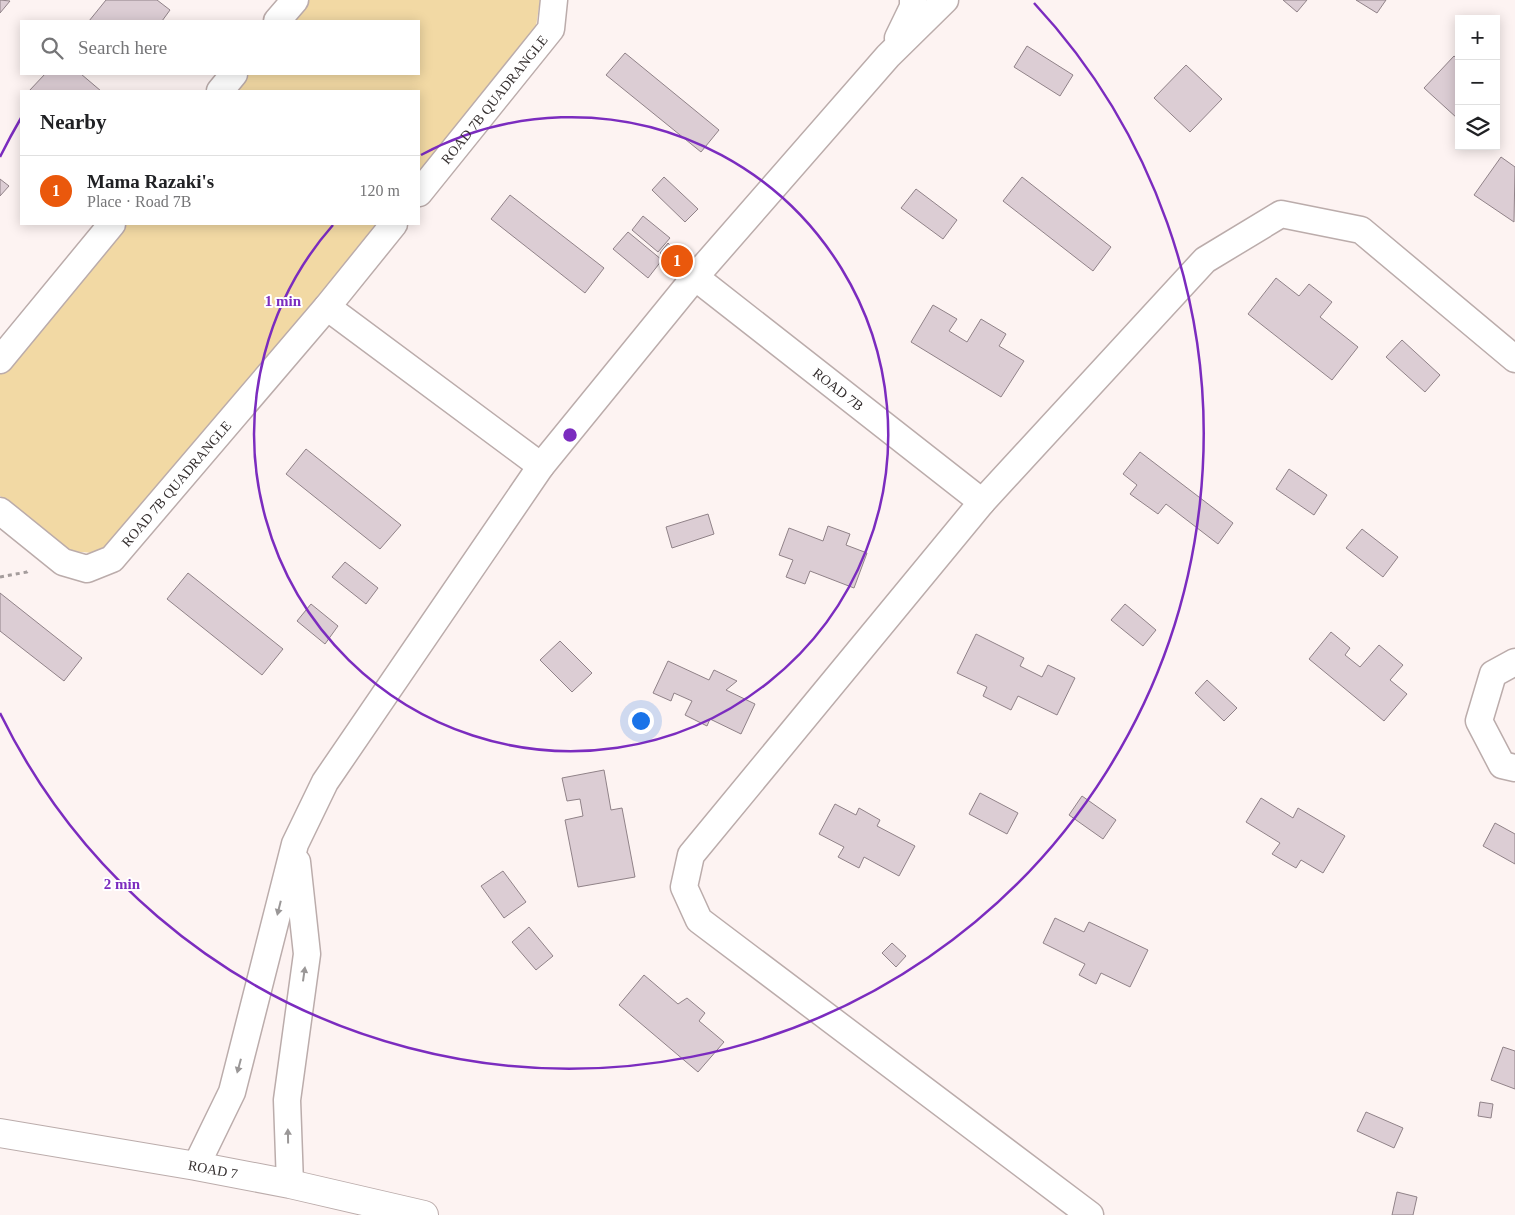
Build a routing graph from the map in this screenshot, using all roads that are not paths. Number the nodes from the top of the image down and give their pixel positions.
1 (294, 0) edge
2 (554, 0) edge
3 (913, 0) edge
4 (945, 0) edge
5 (278, 20) edge
6 (888, 56) junction
7 (233, 75) edge
8 (221, 90) edge
9 (420, 192) edge
10 (111, 225) edge
11 (393, 225) edge
12 (695, 277) junction
13 (327, 307) junction
14 (1515, 359) edge
15 (0, 360) edge
16 (541, 466) junction
17 (982, 502) junction
18 (0, 511) edge
19 (1515, 662) edge
20 (1515, 768) edge
21 (295, 844) junction
22 (0, 1133) edge
23 (196, 1166) junction
24 (290, 1184) junction
25 (424, 1215) edge
26 (1090, 1215) edge

1 - 5 street
2 - 9 street, ROAD 7B QUADRANGLE
3 - 6 street
4 - 6 street
6 - 12 street
7 - 8 street
10 - 15 street
11 - 13 street, ROAD 7B QUADRANGLE
12 - 16 street
12 - 17 street, ROAD 7B
13 - 16 street
13 - 18 street, ROAD 7B QUADRANGLE
14 - 17 street
16 - 21 street
17 - 26 street
19 - 20 street
21 -> 23 street
24 -> 21 street
22 - 23 street, ROAD 7
23 - 24 street, ROAD 7
24 - 25 street, ROAD 7

